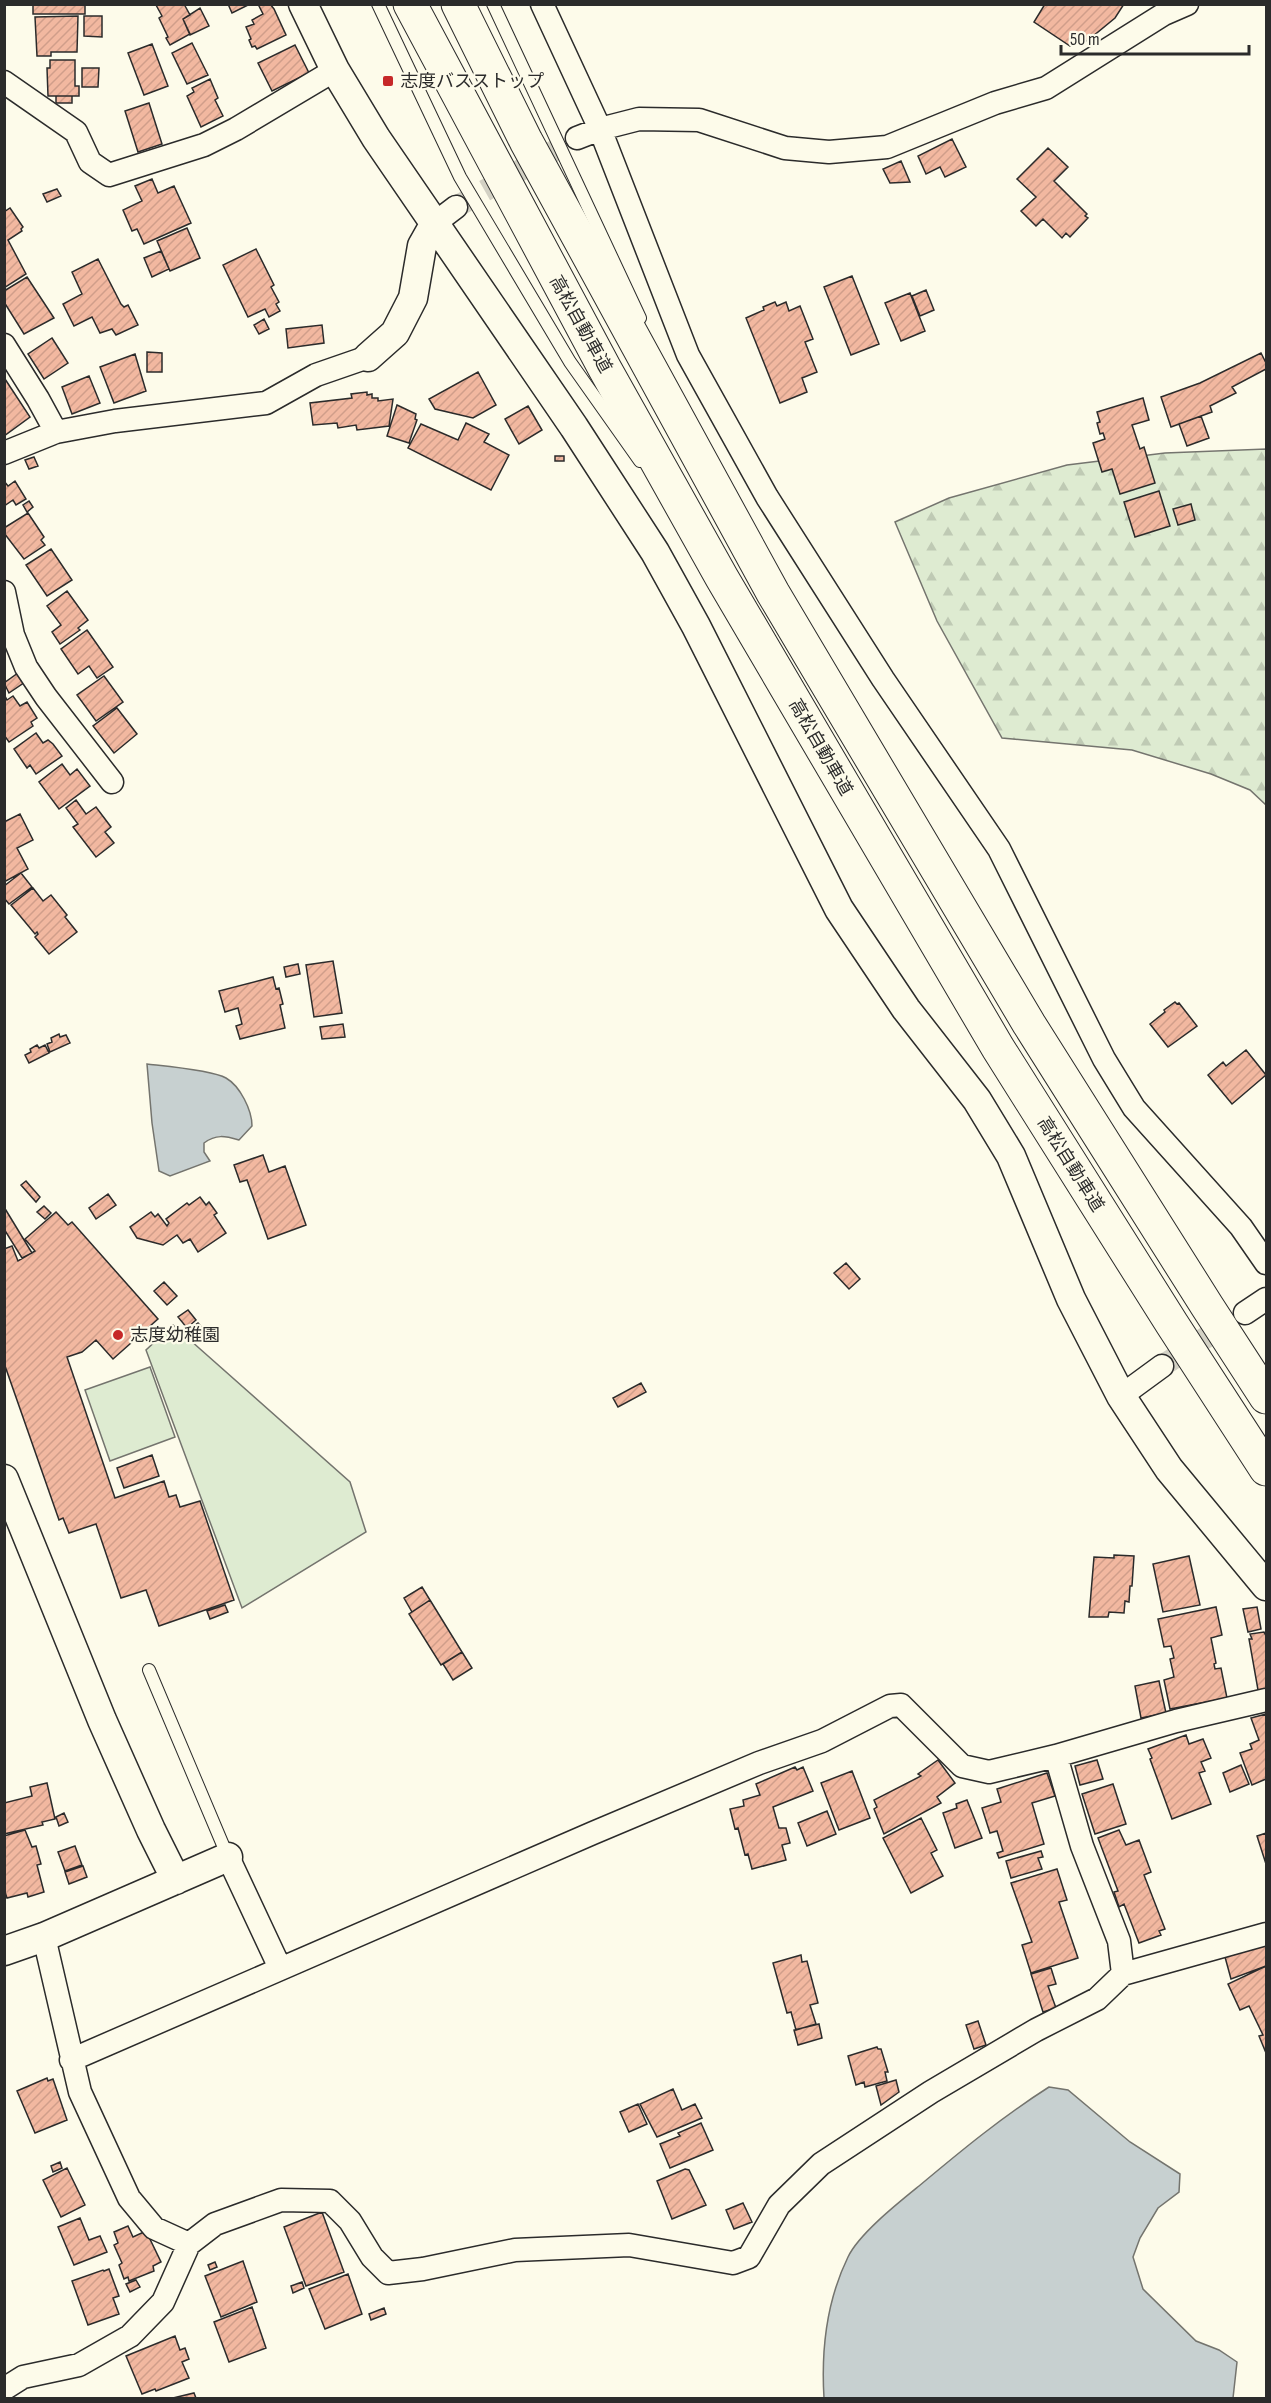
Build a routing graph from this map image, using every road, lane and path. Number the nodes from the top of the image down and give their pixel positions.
1 (303, 4) edge
2 (378, 4) edge
3 (410, 4) edge
4 (458, 4) edge
5 (493, 4) edge
6 (542, 4) edge
7 (1187, 4) edge
8 (1162, 9) edge
9 (335, 70) junction
10 (4, 82) edge
11 (600, 129) junction
12 (577, 138) tunnel mouth
13 (445, 215) junction
14 (4, 345) edge
15 (368, 357) joint
16 (56, 432) junction
17 (4, 453) edge
18 (696, 453) junction
19 (722, 578) junction
20 (4, 592) edge
21 (112, 782) dead end
22 (1266, 1263) edge
23 (1266, 1299) edge
24 (1245, 1312) tunnel mouth
25 (1162, 1366) tunnel mouth
26 (1121, 1396) junction
27 (1266, 1397) edge
28 (1266, 1469) edge
29 (4, 1479) edge
30 (1266, 1586) edge
31 (149, 1670) dead end
32 (1266, 1700) edge
33 (1056, 1756) junction
34 (228, 1857) junction
35 (176, 1880) junction
36 (1266, 1934) edge
37 (44, 1937) junction
38 (4, 1951) edge
39 (280, 1968) junction
40 (1123, 1974) junction
41 (71, 2060) junction
42 (189, 2244) junction
43 (4, 2389) edge

1 - 9 street
2 - 19 lane
3 - 19 highway, 高松自動車道
4 - 18 highway, 高松自動車道
5 - 18 lane
6 - 11 street
7 - 8 street
8 - 11 street
9 - 10 street
9 - 13 street
11 - 12 street
11 - 22 street
13 - 15 street
13 - 26 street
14 - 16 street
15 - 16 street
16 - 17 street
18 - 27 highway, 高松自動車道
19 - 28 highway, 高松自動車道
20 - 21 street
23 - 24 street
25 - 26 street
26 - 30 street
29 - 35 street
31 - 34 lane
32 - 33 street
33 - 39 street
33 - 40 street
34 - 35 street
34 - 39 street
35 - 37 street
36 - 40 street
37 - 38 street
37 - 41 street
39 - 41 street
40 - 42 street
41 - 42 street
42 - 43 street

